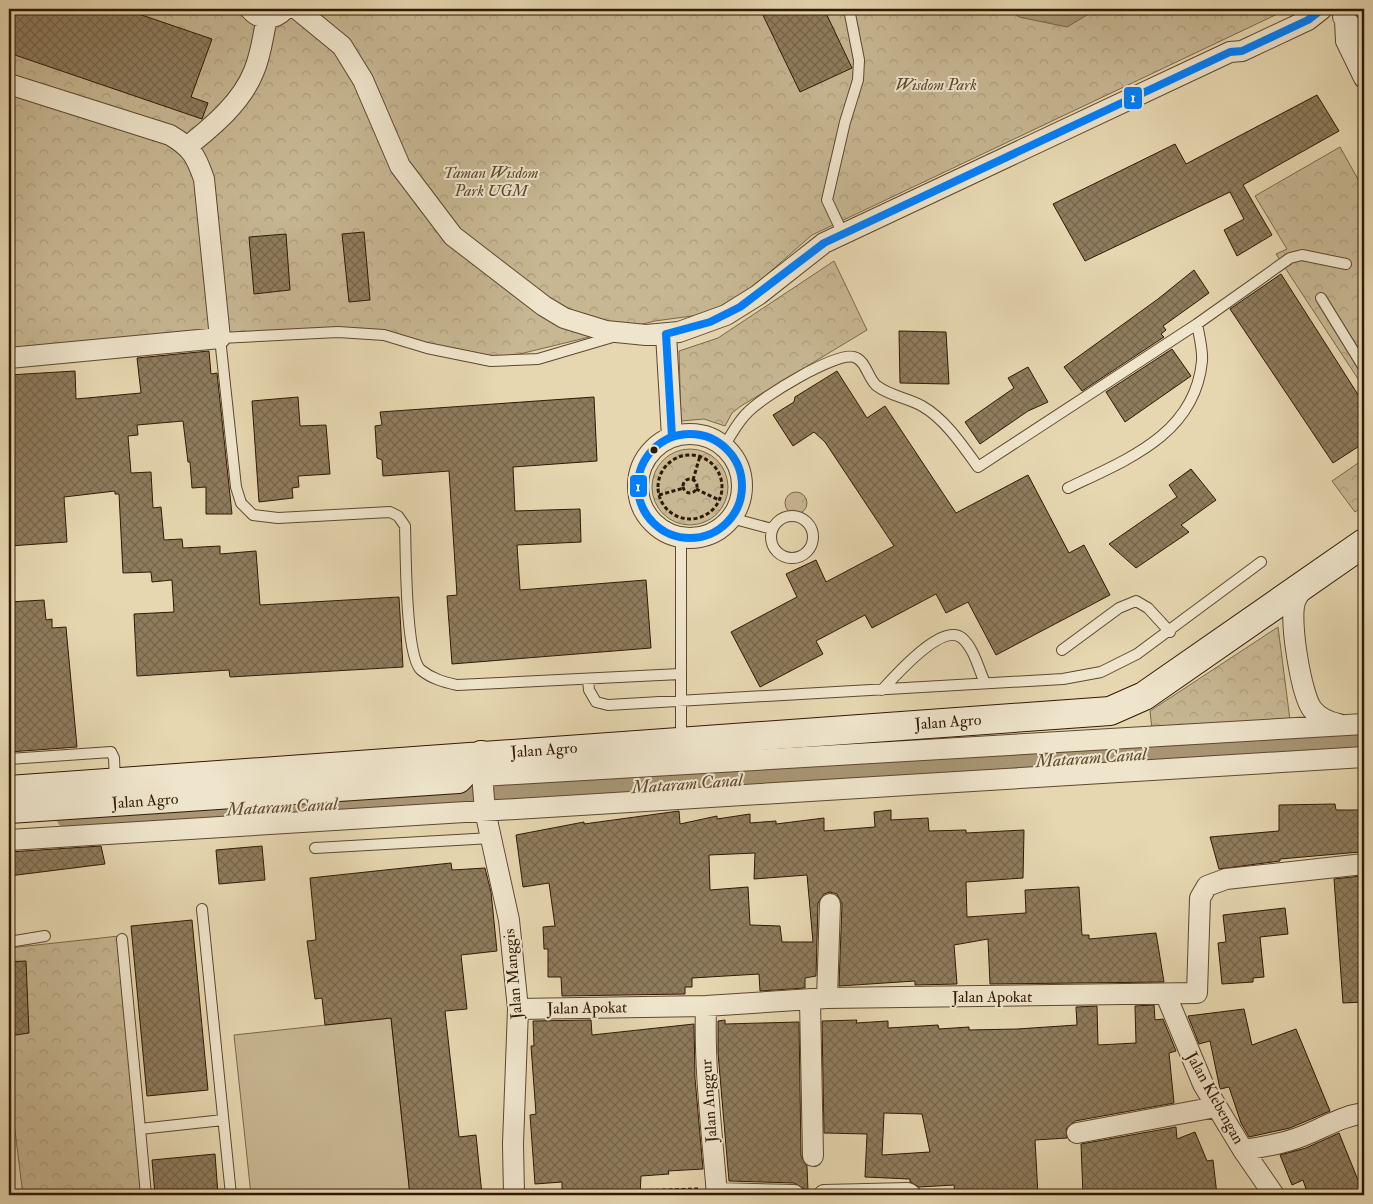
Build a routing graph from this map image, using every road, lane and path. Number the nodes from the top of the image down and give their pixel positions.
1 (285, 9) edge
2 (297, 9) edge
3 (849, 9) edge
4 (1319, 10) edge
5 (259, 14) edge
6 (1342, 14) edge
7 (1364, 45) edge
8 (1364, 78) edge
9 (9, 84) edge
10 (188, 146) junction
11 (843, 234) junction
12 (1346, 264) dead end
13 (1321, 298) dead end
14 (1197, 324) junction
15 (624, 334) junction
16 (666, 334) junction
17 (220, 338) junction
18 (9, 358) edge
19 (1364, 368) edge
20 (672, 437) junction
21 (724, 446) junction
22 (700, 456) junction
23 (693, 480) junction
24 (684, 488) junction
25 (1068, 488) dead end
26 (696, 489) junction
27 (659, 495) junction
28 (719, 500) junction
29 (731, 518) junction
30 (772, 529) junction
31 (681, 537) junction
32 (1364, 543) edge
33 (1261, 562) dead end
34 (1308, 582) junction
35 (1170, 632) junction
36 (1062, 650) dead end
37 (680, 674) junction
38 (588, 679) junction
39 (985, 684) junction
40 (882, 690) junction
41 (681, 702) junction
42 (1355, 725) edge
43 (681, 740) junction
44 (1364, 757) edge
45 (9, 759) edge
46 (482, 771) junction
47 (115, 783) junction
48 (9, 790) edge
49 (485, 808) junction
50 (9, 809) edge
51 (492, 838) junction
52 (9, 840) edge
53 (315, 848) dead end
54 (1364, 864) edge
55 (830, 904) dead end
56 (202, 910) dead end
57 (45, 936) dead end
58 (122, 939) dead end
59 (9, 942) edge
60 (1166, 996) junction
61 (818, 999) junction
62 (706, 1006) junction
63 (518, 1009) junction
64 (1216, 1107) junction
65 (1364, 1113) edge
66 (223, 1120) junction
67 (140, 1129) junction
68 (1077, 1133) dead end
69 (1243, 1150) junction
70 (813, 1156) dead end
71 (717, 1192) edge
72 (146, 1195) edge
73 (231, 1195) edge
74 (514, 1195) edge
75 (794, 1195) edge
76 (824, 1195) edge
77 (911, 1195) edge
78 (1274, 1195) edge

1 - 5 street
2 - 15 street
3 - 11 lane
4 - 11 street
5 - 10 street
6 - 7 street
6 - 8 street
9 - 10 street
10 - 17 street
11 - 16 street
12 - 14 lane
13 - 19 lane
14 - 21 lane
14 - 25 lane
15 - 16 street
15 - 17 lane
16 - 20 street
17 - 18 street
17 - 38 lane
20 - 21 street
20 - 31 street
21 - 29 street
22 - 23 path
22 - 27 path
22 - 28 path
23 - 24 path
23 - 26 path
24 - 26 path
24 - 27 path
26 - 28 path
27 - 28 path
29 - 30 lane
29 - 31 street
30 - 30 lane
31 - 37 lane
32 - 34 main road, Jalan Agro
33 - 35 lane
34 - 42 street
34 - 43 main road, Jalan Agro
35 - 36 lane
35 - 39 lane
37 - 38 lane
37 - 41 lane
38 - 41 lane
39 - 40 lane
39 - 40 lane
40 - 41 lane
41 - 43 lane
42 - 46 street
43 - 46 main road, Jalan Agro
44 - 49 street
45 - 47 lane
46 - 47 main road, Jalan Agro
46 - 49 street, Jalan Manggis
46 - 50 main road, Jalan Agro
47 - 48 main road, Jalan Agro
49 - 51 street, Jalan Manggis
49 - 52 street
51 - 53 lane
51 - 63 street, Jalan Manggis
54 - 60 street, Jalan Apokat
55 - 61 street
56 - 66 lane
57 - 59 lane
58 - 67 lane
60 - 61 street, Jalan Apokat
60 - 64 street, Jalan Klebengan
61 - 62 street, Jalan Apokat
61 - 70 street
62 - 63 street, Jalan Apokat
62 - 71 street, Jalan Anggur
63 - 74 street, Jalan Manggis
64 - 68 street
64 - 69 street, Jalan Klebengan
65 - 69 street
66 - 67 lane
66 - 73 lane
67 - 72 lane
69 - 78 street, Jalan Klebengan
71 - 74 path
71 - 75 street
76 - 77 street

